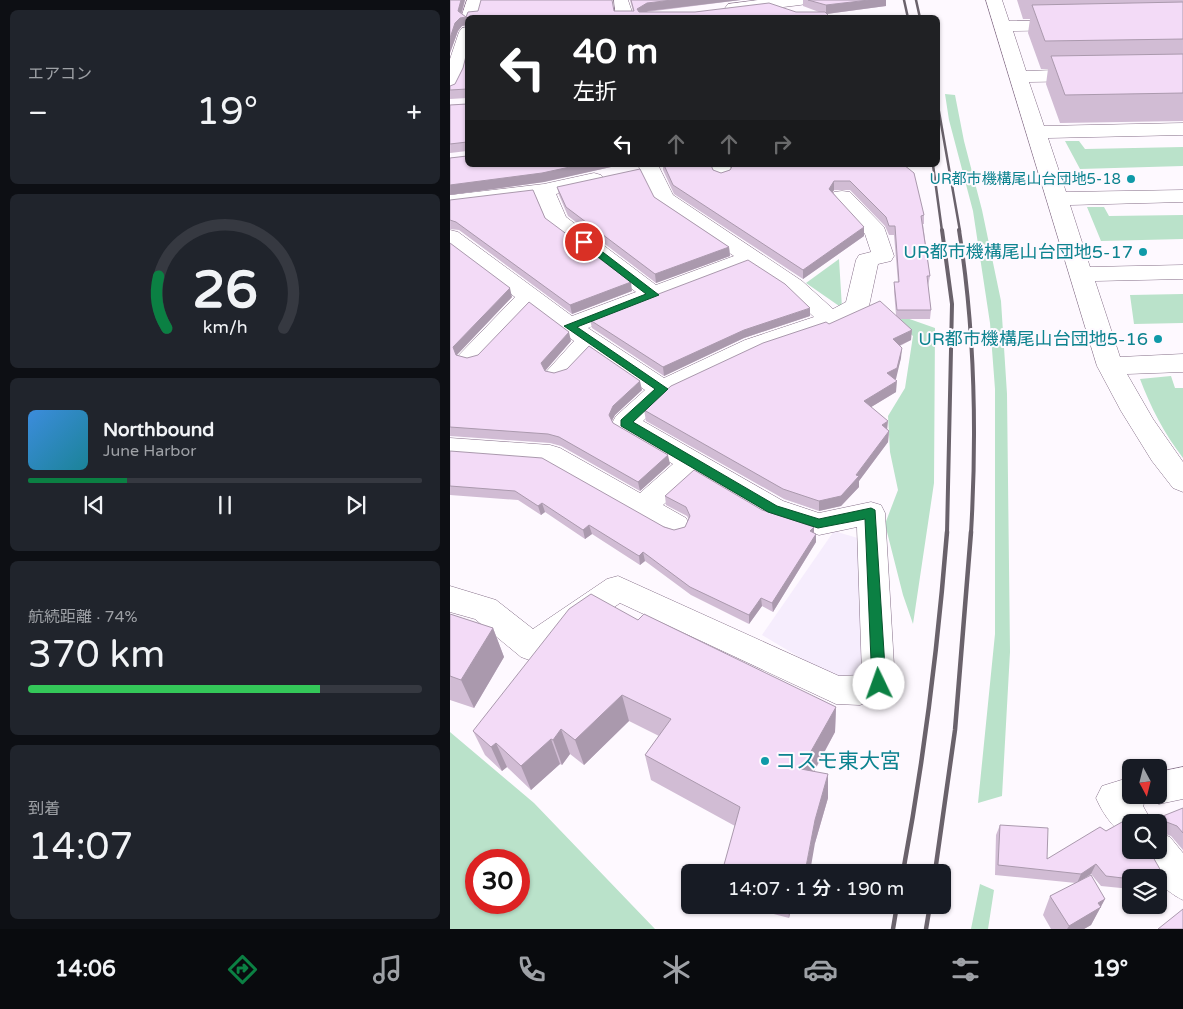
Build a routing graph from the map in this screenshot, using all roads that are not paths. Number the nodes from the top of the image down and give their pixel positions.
1 (475, 0) edge
2 (800, 0) edge
3 (994, 0) edge
4 (767, 4) junction
5 (723, 6) edge
6 (471, 15) edge
7 (810, 15) edge
8 (450, 19) edge
9 (465, 21) edge
10 (1088, 24) edge
11 (1002, 26) junction
12 (465, 37) edge
13 (455, 53) edge
14 (1106, 75) edge
15 (1018, 76) junction
16 (450, 87) edge
17 (1183, 129) edge
18 (1035, 132) junction
19 (636, 169) edge
20 (544, 190) junction
21 (1183, 196) edge
22 (842, 197) dead end
23 (1058, 199) junction
24 (450, 201) edge
25 (450, 237) edge
26 (750, 258) junction
27 (1183, 272) edge
28 (1080, 274) junction
29 (654, 295) junction
30 (530, 296) junction
31 (831, 320) junction
32 (569, 326) junction
33 (589, 340) junction
34 (470, 357) edge
35 (1183, 363) edge
36 (1110, 366) junction
37 (558, 373) edge
38 (662, 389) junction
39 (450, 448) edge
40 (692, 463) junction
41 (1183, 482) edge
42 (643, 507) junction
43 (676, 526) dead end
44 (450, 599) edge
45 (1183, 782) edge
46 (1168, 786) edge
47 (1122, 796) edge
48 (1127, 814) edge
49 (1165, 859) edge
50 (1183, 881) edge

1 - 6 street
2 - 4 street
3 - 11 street
4 - 5 street
4 - 7 street
8 - 9 street
10 - 11 street
11 - 15 street
12 - 13 street
13 - 16 street
14 - 15 street
15 - 18 street
17 - 18 street
18 - 23 street
19 - 20 street
19 - 26 street
20 - 24 street
20 - 29 street
21 - 23 street
22 - 31 street
23 - 28 street
25 - 30 street
26 - 29 street
26 - 31 street
27 - 28 street
28 - 36 street
29 - 32 street
30 - 32 street
30 - 34 street
31 - 38 street
32 - 33 street
33 - 37 street
33 - 38 street
35 - 36 street
36 - 41 street
38 - 40 street
39 - 42 street
40 - 42 street
40 - 44 street
42 - 43 street
45 - 46 street
47 - 48 street
49 - 50 street

